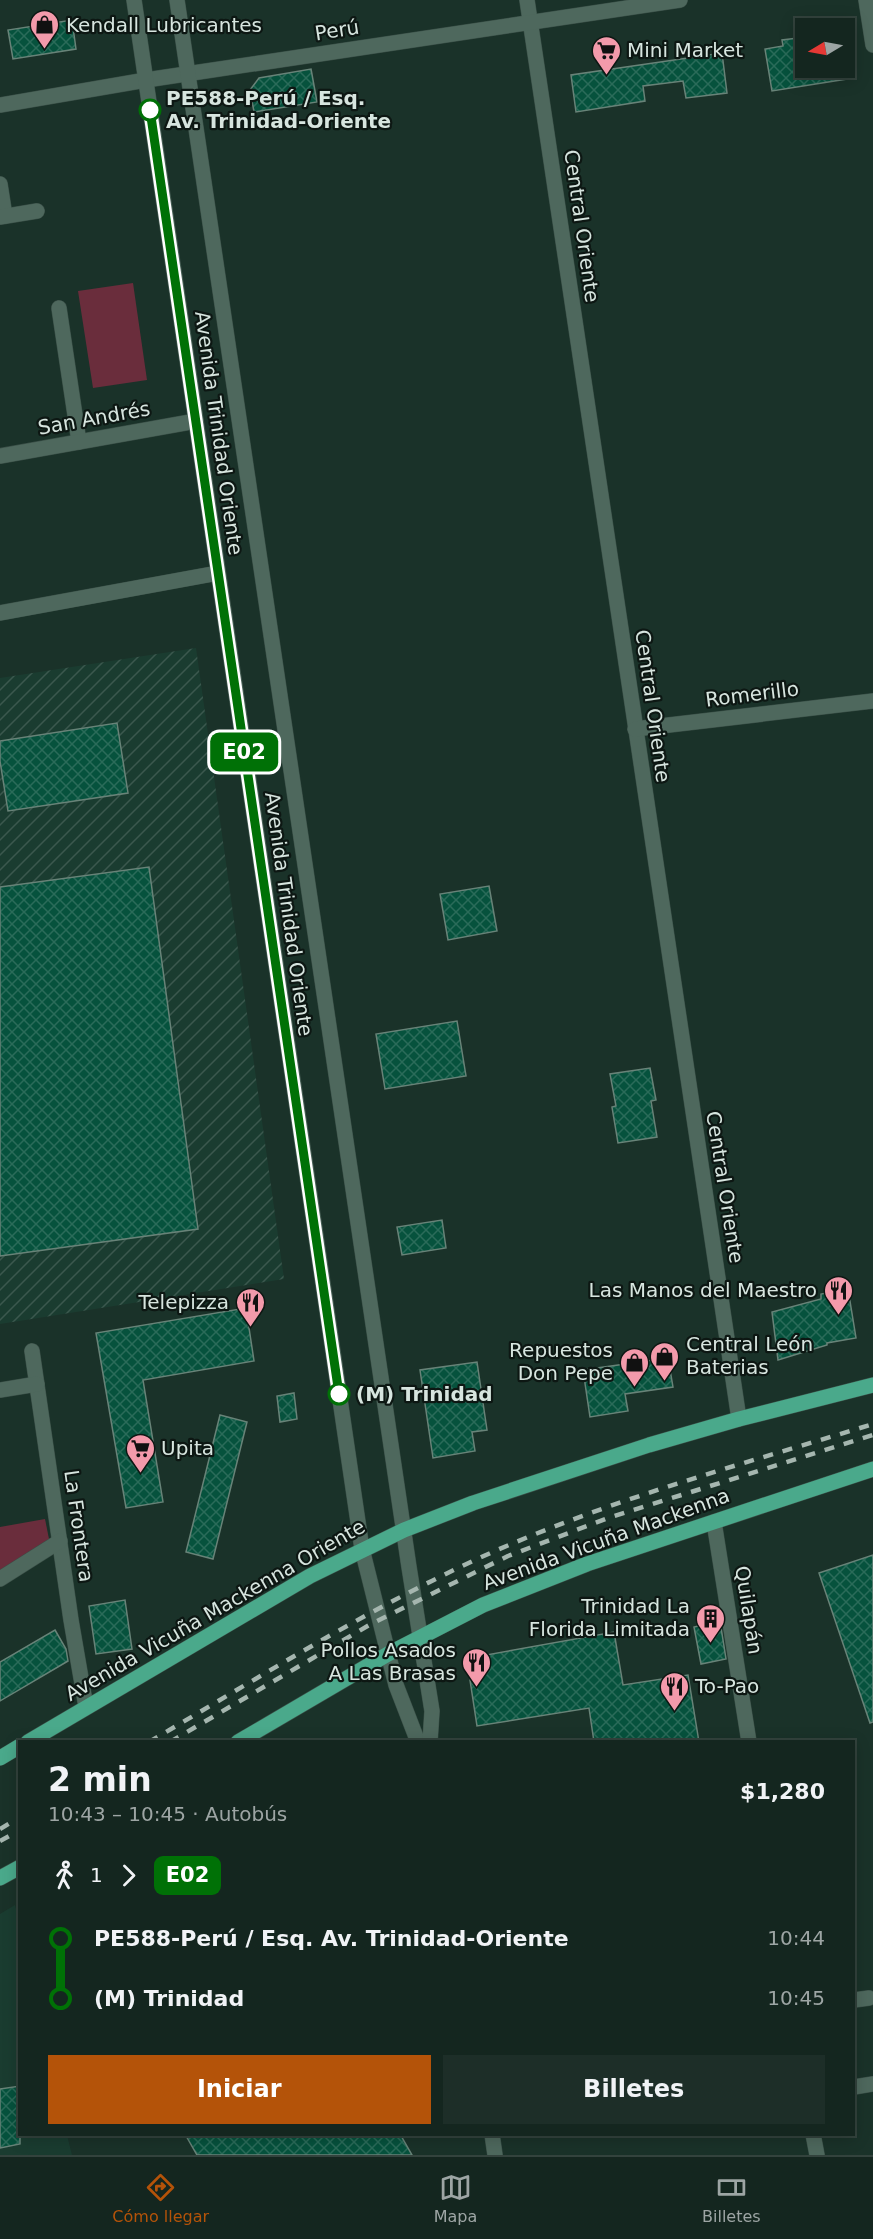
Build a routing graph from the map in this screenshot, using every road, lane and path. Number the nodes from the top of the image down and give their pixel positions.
1 (134, 0) edge
2 (177, 0) edge
3 (527, 0) edge
4 (680, 0) edge
5 (866, 0) edge
6 (530, 22) junction
7 (873, 45) edge
8 (188, 74) junction
9 (146, 80) junction
10 (0, 105) edge
11 (0, 184) edge
12 (37, 211) dead end
13 (2, 216) edge
14 (59, 308) dead end
15 (196, 421) junction
16 (79, 442) junction
17 (0, 456) edge
18 (218, 573) junction
19 (0, 613) edge
20 (873, 701) edge
21 (635, 729) junction
22 (32, 1351) dead end
23 (37, 1384) junction
24 (873, 1385) edge
25 (0, 1390) edge
26 (739, 1419) junction
27 (873, 1469) edge
28 (714, 1522) junction
29 (404, 1530) junction
30 (60, 1541) junction
31 (362, 1549) junction
32 (0, 1579) edge
33 (421, 1636) junction
34 (388, 1654) junction
35 (86, 1707) junction
36 (31, 1740) edge
37 (241, 1740) edge
38 (417, 1740) edge
39 (430, 1740) edge
40 (749, 1740) edge
41 (18, 1747) edge
42 (0, 1758) edge
43 (18, 1868) edge
44 (0, 1878) edge
45 (873, 2084) edge
46 (855, 2087) edge
47 (492, 2136) edge
48 (813, 2136) edge
49 (495, 2155) edge
50 (817, 2155) edge

1 - 9 street, Avenida Trinidad Oriente
2 - 8 street, Avenida Trinidad Oriente
3 - 6 street, Central Oriente
4 - 6 street, Perú
5 - 7 street
6 - 8 street, Perú
6 - 21 street, Central Oriente
8 - 9 street, Perú
8 - 29 street, Avenida Trinidad Oriente
9 - 10 street, Perú
9 - 15 street, Avenida Trinidad Oriente
11 - 13 street
12 - 13 street
14 - 16 street
15 - 16 street, San Andrés
15 - 18 street, Avenida Trinidad Oriente
16 - 17 street, San Andrés
18 - 19 street
18 - 31 street, Avenida Trinidad Oriente
20 - 21 street, Romerillo
21 - 26 street, Central Oriente
22 - 23 street, La Frontera
23 - 25 street
23 - 30 street, La Frontera
24 - 26 main road, Avenida Vicuña Mackenna Oriente
26 - 29 main road, Avenida Vicuña Mackenna Oriente
27 - 28 main road, Avenida Vicuña Mackenna
28 - 33 main road, Avenida Vicuña Mackenna
28 - 40 street, Quilapán
29 - 31 main road, Avenida Vicuña Mackenna Oriente
29 - 33 street, Avenida Trinidad Oriente
30 - 32 street
30 - 35 street, La Frontera
31 - 34 street, Avenida Trinidad Oriente
31 - 35 main road, Avenida Vicuña Mackenna Oriente
33 - 34 main road, Avenida Vicuña Mackenna
33 - 39 street, Avenida Trinidad Oriente
34 - 37 main road, Avenida Vicuña Mackenna
34 - 38 street, Avenida Trinidad Oriente
35 - 36 main road, Avenida Vicuña Mackenna Oriente
41 - 42 main road
43 - 44 main road
45 - 46 street
47 - 49 street
48 - 50 street

